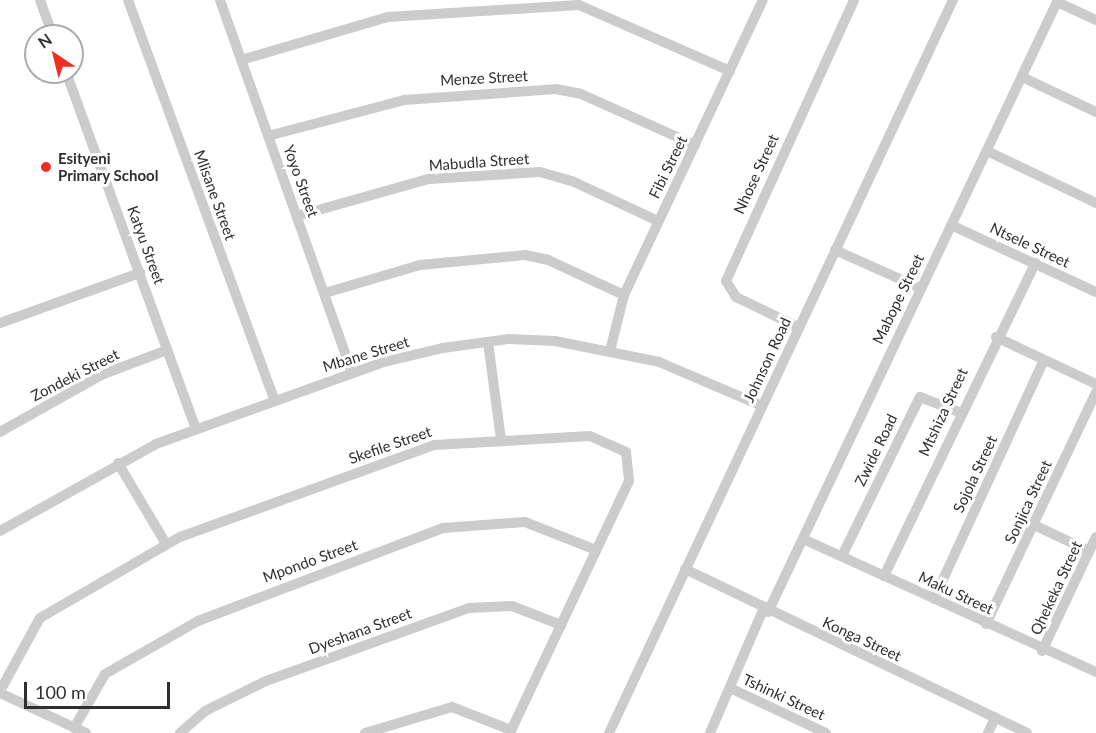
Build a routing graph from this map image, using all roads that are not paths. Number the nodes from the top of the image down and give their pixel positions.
1 (40, 0) edge
2 (128, 0) edge
3 (220, 0) edge
4 (763, 0) edge
5 (854, 0) edge
6 (953, 0) edge
7 (1057, 1) edge
8 (1096, 20) edge
9 (49, 24) edge
10 (241, 60) junction
11 (730, 71) junction
12 (1022, 77) junction
13 (70, 84) edge
14 (1096, 112) edge
15 (268, 136) junction
16 (695, 145) junction
17 (987, 151) junction
18 (1096, 203) edge
19 (297, 216) junction
20 (658, 221) junction
21 (951, 225) junction
22 (835, 250) junction
23 (1035, 263) junction
24 (140, 273) junction
25 (920, 288) junction
26 (1096, 292) edge
27 (324, 293) junction
28 (624, 295) junction
29 (0, 322) edge
30 (798, 327) junction
31 (996, 337) junction
32 (488, 342) junction
33 (167, 350) junction
34 (610, 351) junction
35 (1044, 360) junction
36 (352, 373) junction
37 (1096, 384) edge
38 (1096, 392) edge
39 (274, 400) junction
40 (762, 406) junction
41 (959, 412) junction
42 (196, 429) junction
43 (0, 432) edge
44 (501, 439) junction
45 (118, 463) junction
46 (1034, 525) junction
47 (0, 531) edge
48 (1096, 537) edge
49 (803, 539) junction
50 (166, 543) junction
51 (596, 550) junction
52 (1089, 551) junction
53 (842, 556) junction
54 (685, 569) junction
55 (884, 576) junction
56 (934, 599) junction
57 (765, 611) junction
58 (986, 624) junction
59 (561, 626) junction
60 (1042, 651) junction
61 (1096, 672) edge
62 (730, 688) junction
63 (0, 692) edge
64 (995, 718) junction
65 (74, 728) junction
66 (371, 732) edge
67 (511, 732) edge
68 (86, 733) edge
69 (180, 733) edge
70 (609, 733) edge
71 (710, 733) edge
72 (826, 733) edge
73 (988, 733) edge
74 (1027, 733) edge

1 - 9 street
2 - 39 street, Mlisane Street
3 - 10 street, Yoyo Street
4 - 11 street, Fibi Street
5 - 30 street, Nhose Street
6 - 22 street, Johnson Road
7 - 8 street
7 - 12 street, Mabope Street
10 - 11 street
10 - 15 street, Yoyo Street
11 - 16 street, Fibi Street
12 - 14 street
12 - 17 street, Mabope Street
13 - 24 street, Katyu Street
15 - 16 street, Menze Street
15 - 19 street, Yoyo Street
16 - 20 street, Fibi Street
17 - 18 street
17 - 21 street, Mabope Street
19 - 20 street, Mabudla Street
19 - 27 street, Yoyo Street
20 - 28 street, Fibi Street
21 - 23 street, Ntsele Street
21 - 25 street, Mabope Street
22 - 25 street
22 - 30 street, Johnson Road
23 - 26 street, Ntsele Street
23 - 31 street, Mtshiza Street
24 - 29 street
24 - 33 street, Katyu Street
25 - 49 street, Mabope Street
27 - 28 street
27 - 36 street, Yoyo Street
28 - 34 street, Fibi Street
30 - 40 street, Johnson Road
31 - 35 street
31 - 41 street, Mtshiza Street
32 - 34 street, Mbane Street
32 - 36 street, Mbane Street
32 - 44 street
33 - 42 street, Katyu Street
33 - 43 street, Zondeki Street
34 - 40 street, Mbane Street
35 - 37 street
35 - 56 street, Sojola Street
36 - 39 street, Mbane Street
38 - 46 street, Sonjica Street
39 - 42 street, Mbane Street
40 - 54 street, Johnson Road
41 - 53 street, Zwide Road
41 - 55 street, Mtshiza Street
42 - 45 street, Mbane Street
44 - 50 street, Skefile Street
44 - 51 street, Skefile Street
45 - 47 street, Mbane Street
45 - 50 street
46 - 52 street
46 - 58 street, Sonjica Street
48 - 52 street, Qhekeka Street
49 - 53 street, Maku Street
49 - 57 street, Mabope Street
50 - 63 street, Skefile Street
51 - 59 street, Skefile Street
51 - 65 street, Mpondo Street
52 - 60 street, Qhekeka Street
53 - 55 street, Maku Street
54 - 57 street, Konga Street
54 - 70 street, Johnson Road
55 - 56 street, Maku Street
56 - 58 street, Maku Street
57 - 62 street, Mabope Street
57 - 64 street, Konga Street
58 - 60 street, Maku Street
59 - 67 street, Skefile Street
59 - 69 street, Dyeshana Street
60 - 61 street, Maku Street
62 - 71 street, Mabope Street
62 - 72 street, Tshinki Street
63 - 65 street
64 - 73 street
64 - 74 street, Konga Street
65 - 68 street
66 - 67 street

